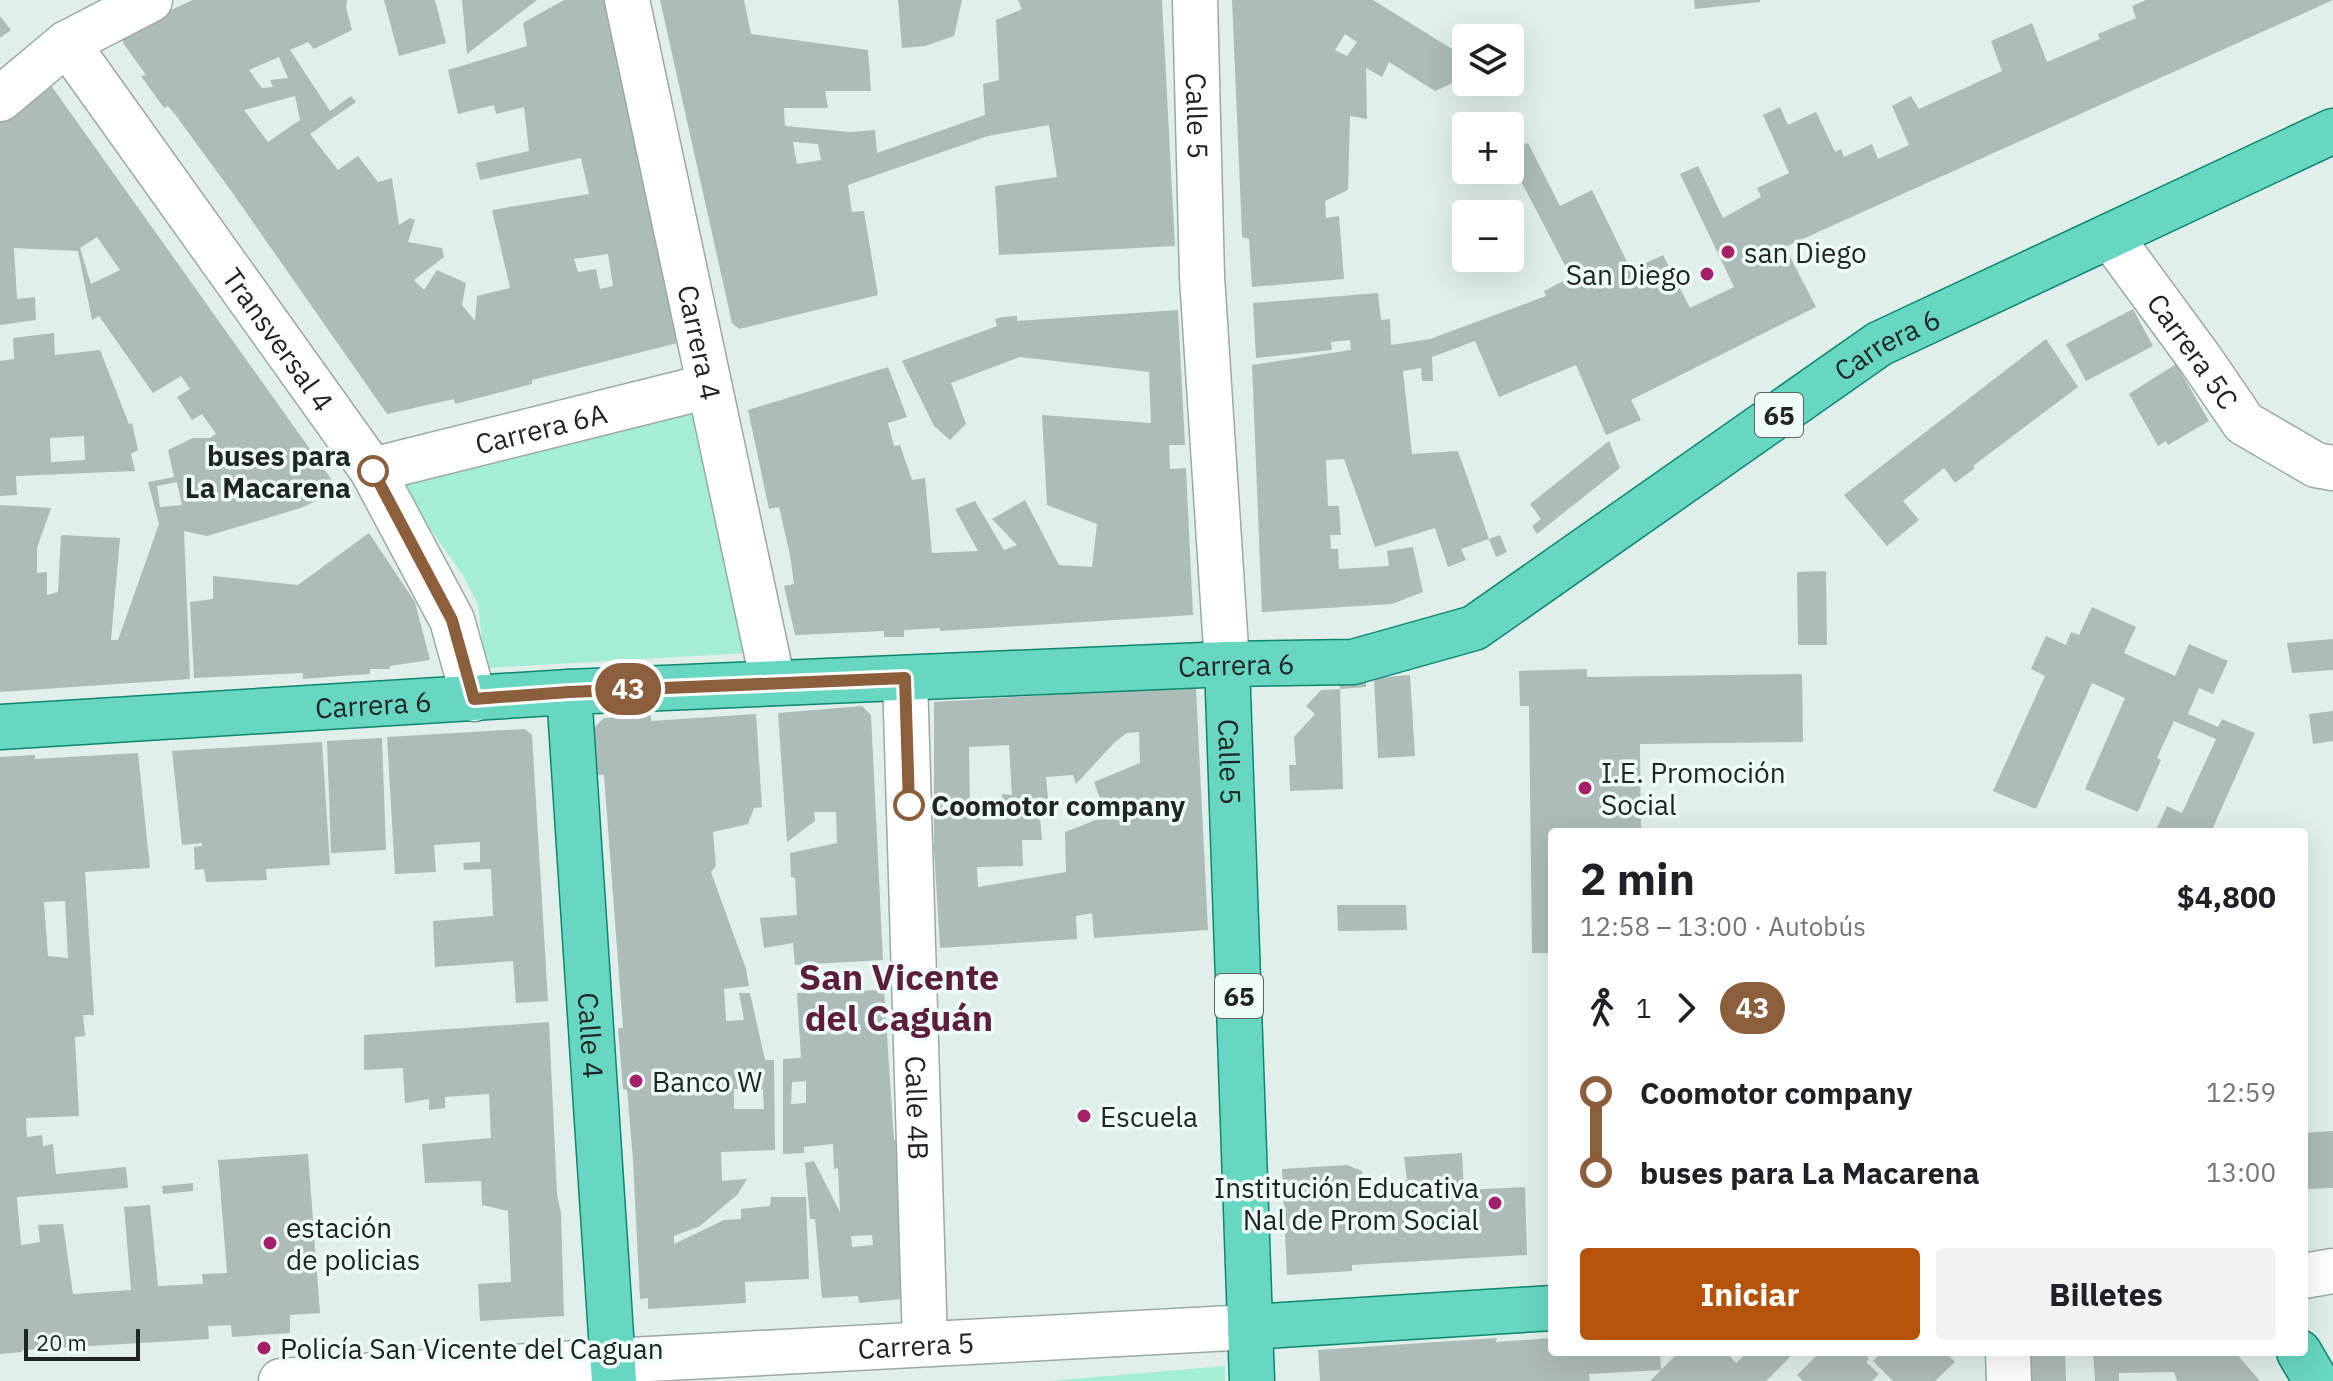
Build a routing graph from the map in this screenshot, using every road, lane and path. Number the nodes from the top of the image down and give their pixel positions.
1 (150, 0) edge
2 (627, 0) edge
3 (1195, 0) edge
4 (67, 43) junction
5 (0, 99) edge
6 (2333, 131) edge
7 (2110, 236) junction
8 (709, 386) junction
9 (2333, 468) edge
10 (372, 470) junction
11 (1227, 664) junction
12 (905, 678) junction
13 (773, 683) junction
14 (569, 692) junction
15 (474, 699) junction
16 (0, 727) edge
17 (2333, 1271) edge
18 (2308, 1275) edge
19 (1548, 1308) edge
20 (1250, 1327) junction
21 (925, 1344) junction
22 (2008, 1356) edge
23 (2301, 1356) edge
24 (613, 1371) edge
25 (281, 1381) edge
26 (1252, 1381) edge
27 (2009, 1381) edge
28 (2316, 1381) edge

1 - 4 street
2 - 8 street, Carrera 4
3 - 11 street, Calle 5
4 - 5 street
4 - 10 street, Transversal 4
6 - 7 main road, Carrera 6 / 65
7 - 9 street, Carrera 5C
7 - 11 main road, Carrera 6 / 65
8 - 10 street, Carrera 6A
8 - 13 street, Carrera 4
10 - 15 street, Transversal 4
11 - 12 main road, Carrera 6
11 - 20 main road, Calle 5 / 65
12 - 13 main road, Carrera 6
12 - 21 street, Calle 4B
13 - 14 main road, Carrera 6
14 - 15 main road, Carrera 6
14 - 24 main road, Calle 4
15 - 16 main road, Carrera 6
17 - 18 street
19 - 20 main road, Carrera 5
20 - 21 street, Carrera 5
20 - 26 main road, Calle 5
21 - 24 street, Carrera 5
22 - 27 street
23 - 28 main road
24 - 25 street, Carrera 5

